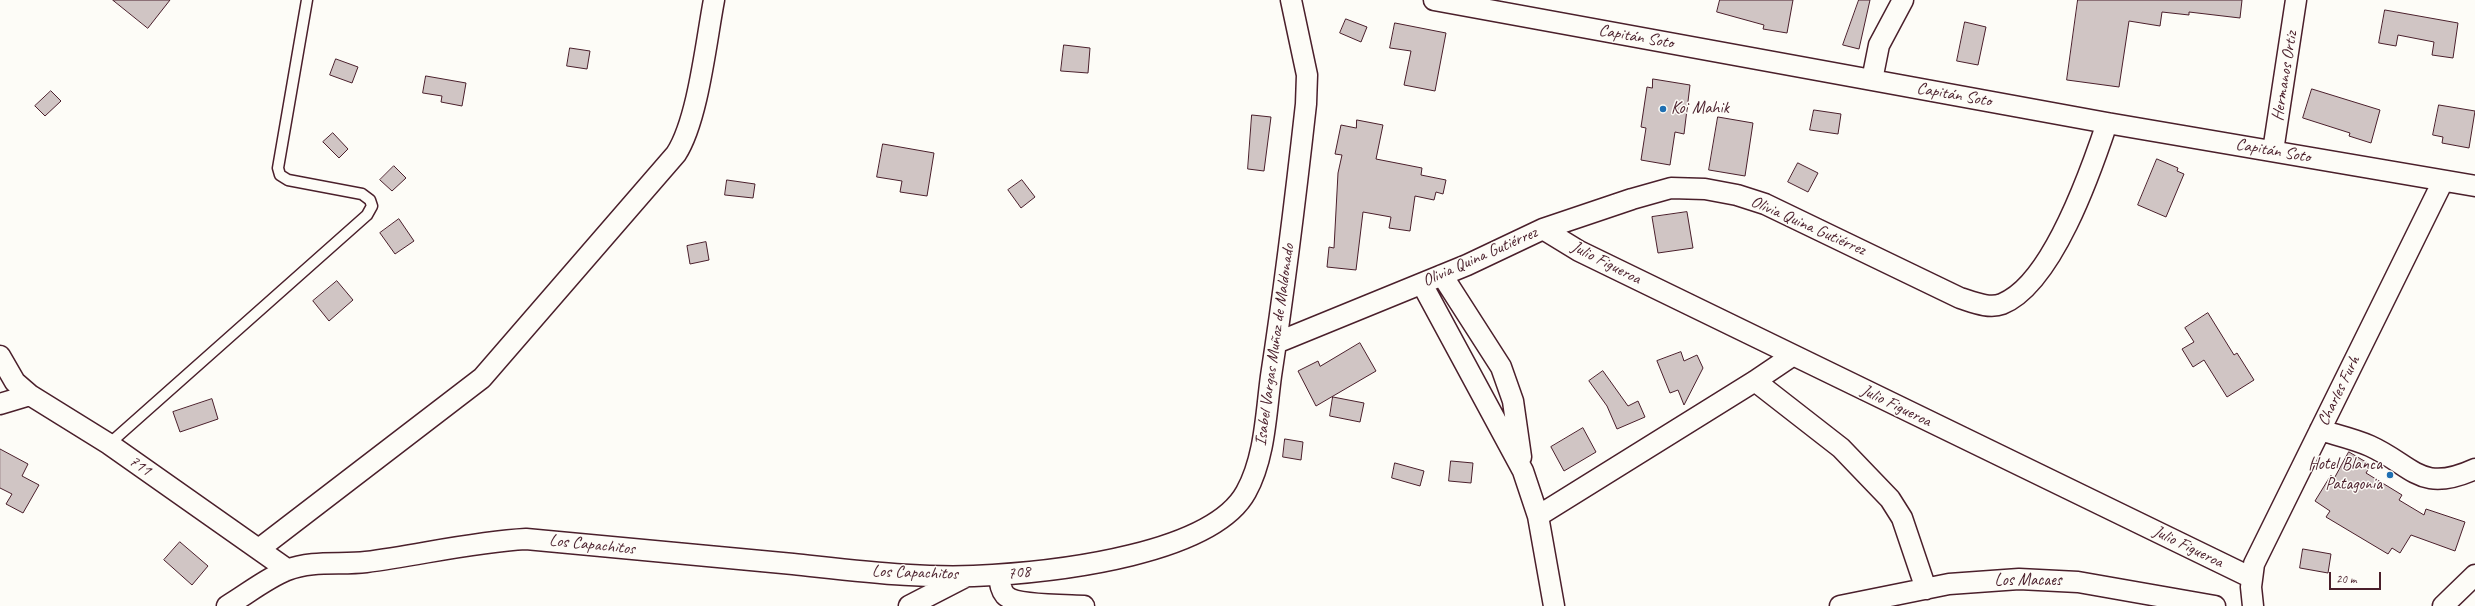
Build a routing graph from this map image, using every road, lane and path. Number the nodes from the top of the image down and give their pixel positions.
1 (307, 0) edge
2 (714, 0) edge
3 (1291, 0) edge
4 (1434, 0) edge
5 (1903, 0) edge
6 (2296, 0) edge
7 (1872, 80) junction
8 (2107, 123) junction
9 (2273, 151) junction
10 (2443, 181) junction
11 (2475, 186) edge
12 (1543, 229) junction
13 (1442, 275) junction
14 (1422, 284) junction
15 (1276, 342) junction
16 (0, 356) edge
17 (1792, 356) junction
18 (1755, 381) junction
19 (30, 395) junction
20 (0, 404) edge
21 (2320, 430) junction
22 (109, 444) junction
23 (2475, 469) edge
24 (1523, 471) junction
25 (1538, 516) junction
26 (259, 549) junction
27 (1069, 568) joint
28 (288, 570) junction
29 (999, 574) junction
30 (968, 575) junction
31 (2475, 575) edge
32 (2252, 578) junction
33 (1926, 589) junction
34 (227, 606) edge
35 (909, 606) edge
36 (1084, 606) edge
37 (1554, 606) edge
38 (1840, 606) edge
39 (2215, 606) edge
40 (2253, 606) edge
41 (2443, 606) edge

1 - 22 lane
2 - 26 street
3 - 15 street, Isabel Vargas Muñoz de Maldonado
4 - 7 street, Capitán Soto
5 - 7 street
6 - 9 street, Hermanos Ortiz
7 - 8 street, Capitán Soto
8 - 9 street, Capitán Soto
8 - 12 street, Olivia Quina Gutiérrez
9 - 10 street, Capitán Soto
10 - 11 street, Capitán Soto
10 - 21 street, Charles Furh
12 - 13 street, Olivia Quina Gutiérrez
12 - 17 street, Julio Figueroa
13 - 14 street, Olivia Quina Gutiérrez
13 - 24 street
14 - 15 street, Olivia Quina Gutiérrez
14 - 24 street
15 - 27 street, Isabel Vargas Muñoz de Maldonado
16 - 19 street, 711
17 - 18 street
17 - 32 street, Julio Figueroa
18 - 25 street
18 - 33 street
19 - 20 street
19 - 22 street, 711
21 - 23 street
21 - 32 street, Charles Furh
22 - 26 street, 711
24 - 25 street
25 - 37 street
26 - 28 street, 711
27 - 29 street, 708
28 - 30 street, Los Capachitos
28 - 34 street, Los Capachitos
29 - 30 street, 708
29 - 36 street
30 - 35 street
31 - 41 street
32 - 40 street, Charles Furh
33 - 38 street, Los Macaes
33 - 39 street, Los Macaes

